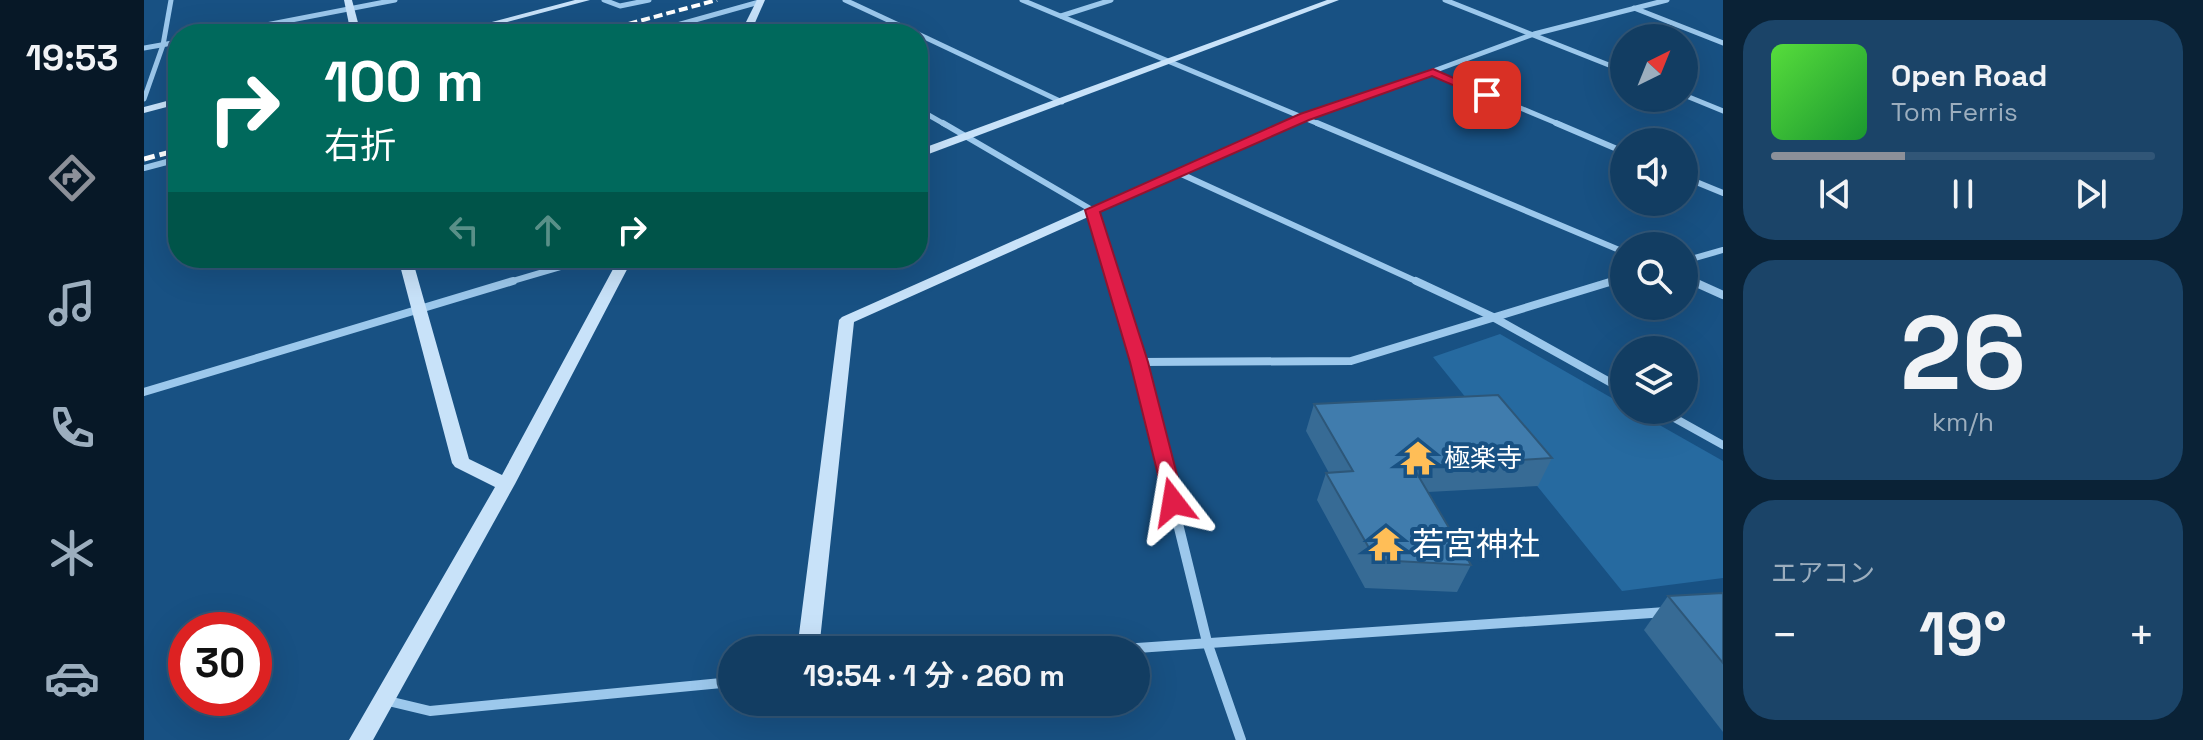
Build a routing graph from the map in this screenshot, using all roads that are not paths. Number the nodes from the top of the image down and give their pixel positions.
1 (171, 0) edge
2 (395, 0) edge
3 (586, 0) edge
4 (604, 0) edge
5 (649, 0) edge
6 (845, 0) edge
7 (1022, 0) edge
8 (1111, 0) edge
9 (1335, 0) edge
10 (1445, 0) edge
11 (1667, 0) edge
12 (760, 1) edge
13 (348, 4) edge
14 (1634, 8) junction
15 (1061, 16) junction
16 (262, 24) edge
17 (353, 24) edge
18 (491, 24) edge
19 (680, 24) edge
20 (750, 24) edge
21 (897, 24) edge
22 (1534, 34) junction
23 (928, 39) edge
24 (1723, 43) edge
25 (168, 44) edge
26 (163, 45) junction
27 (144, 48) edge
28 (1168, 62) junction
29 (1610, 65) edge
30 (1433, 72) junction
31 (144, 99) edge
32 (1698, 101) edge
33 (1062, 102) junction
34 (168, 104) edge
35 (144, 110) edge
36 (1723, 111) edge
37 (928, 114) edge
38 (1305, 117) junction
39 (970, 136) junction
40 (1610, 146) edge
41 (928, 151) edge
42 (168, 162) edge
43 (144, 168) edge
44 (1179, 173) junction
45 (1698, 183) edge
46 (1723, 193) edge
47 (1092, 210) junction
48 (1610, 246) edge
49 (1723, 250) edge
50 (1698, 257) edge
51 (407, 268) edge
52 (558, 268) edge
53 (621, 268) edge
54 (1610, 282) edge
55 (1698, 284) edge
56 (1723, 295) edge
57 (417, 311) junction
58 (1491, 316) junction
59 (1139, 362) junction
60 (1610, 382) edge
61 (144, 392) edge
62 (1685, 424) edge
63 (1723, 445) edge
64 (506, 484) junction
65 (1677, 611) edge
66 (810, 636) edge
67 (1207, 642) junction
68 (1150, 647) edge
69 (718, 683) edge
70 (384, 700) junction
71 (361, 740) edge
72 (1241, 740) edge

1 - 26 street
2 - 13 street
3 - 18 street
4 - 5 street
6 - 21 street
7 - 15 street
8 - 15 street
9 - 28 street
10 - 22 street
11 - 14 street
12 - 19 street
12 - 20 street
13 - 16 street
13 - 17 street
14 - 22 street
14 - 24 street
15 - 28 street
22 - 29 street
22 - 30 street
23 - 33 street
25 - 26 street
26 - 27 street
26 - 31 street
28 - 33 street
28 - 38 street
30 - 38 street
30 - 40 street
32 - 36 street
33 - 39 street
34 - 35 street
37 - 39 street
38 - 44 street
38 - 48 street
39 - 41 street
39 - 47 street
42 - 43 street
44 - 47 street
44 - 58 street
45 - 46 street
47 - 59 street
47 - 66 street
49 - 50 street
51 - 57 street
52 - 57 street
53 - 64 street
54 - 58 street
55 - 56 street
57 - 61 street
57 - 64 street
58 - 59 street
58 - 60 street
59 - 67 street
62 - 63 street
64 - 70 street
65 - 67 street
67 - 68 street
67 - 72 street
69 - 70 street
70 - 71 street

